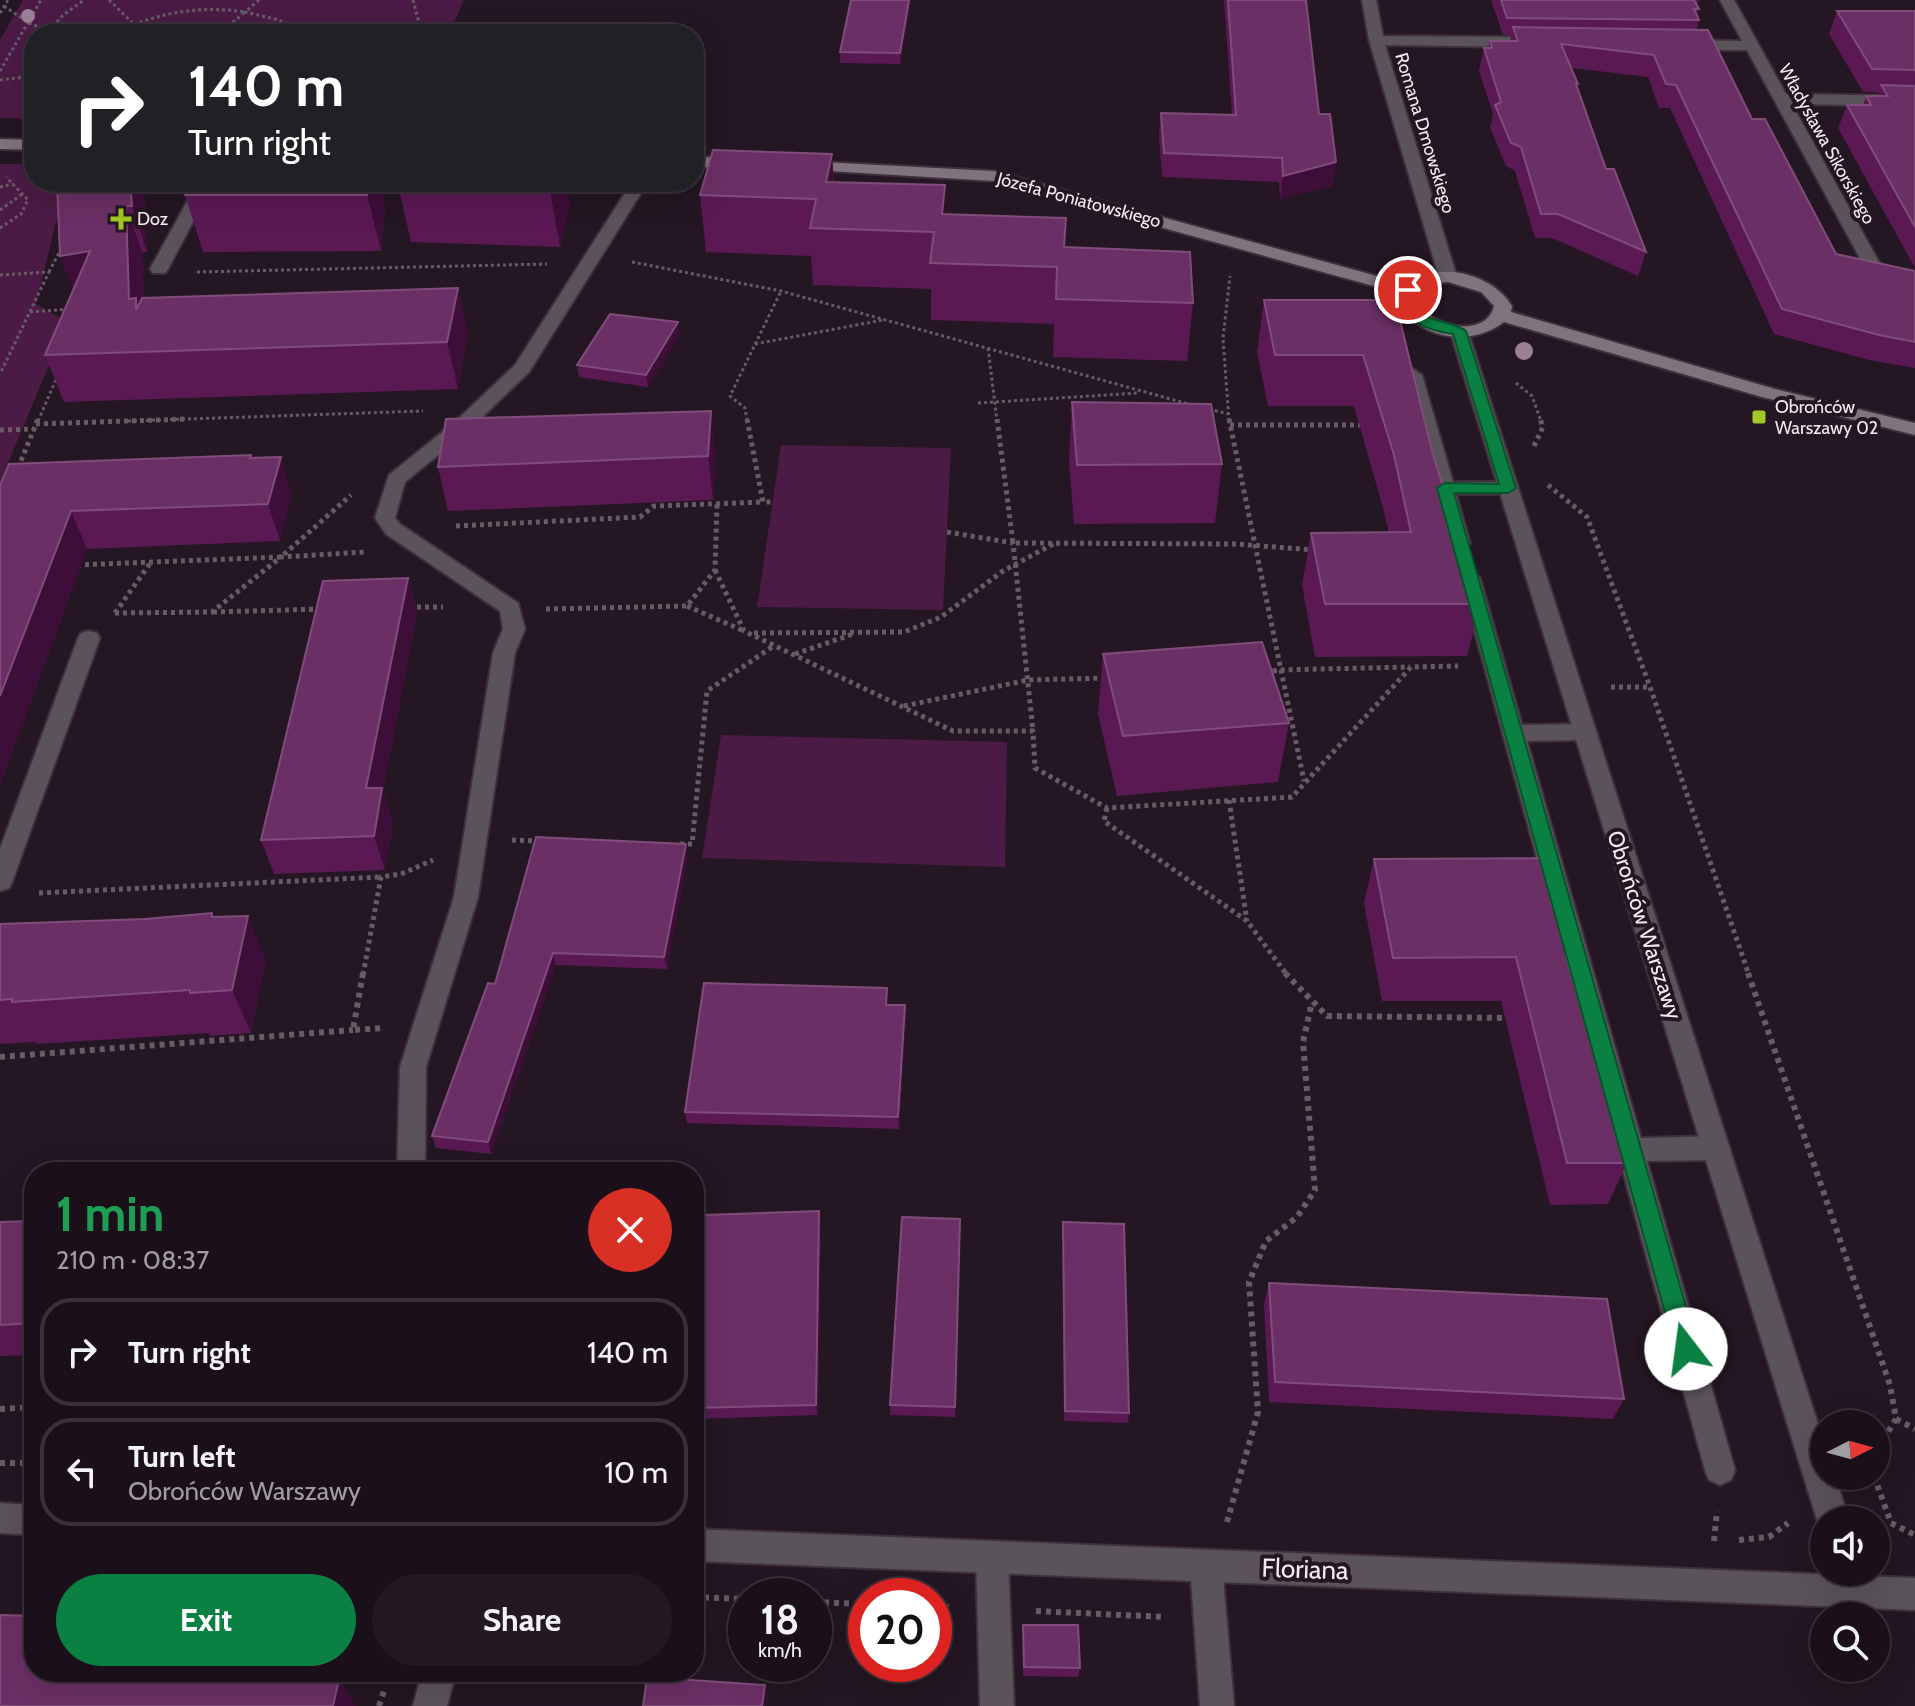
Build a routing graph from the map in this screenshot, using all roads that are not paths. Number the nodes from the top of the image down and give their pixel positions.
1 (1369, 0) edge
2 (1727, 0) edge
3 (1376, 40) junction
4 (1535, 42) edge
5 (1674, 45) edge
6 (1751, 46) junction
7 (1779, 99) junction
8 (1915, 101) edge
9 (0, 144) edge
10 (24, 145) edge
11 (704, 162) edge
12 (752, 164) edge
13 (782, 165) edge
14 (201, 192) edge
15 (633, 192) edge
16 (159, 269) dead end
17 (1448, 277) junction
18 (1915, 282) edge
19 (1408, 290) junction
20 (1501, 315) junction
21 (1459, 331) junction
22 (1406, 349) edge
23 (1915, 429) edge
24 (1445, 488) junction
25 (1508, 488) junction
26 (89, 638) dead end
27 (1584, 732) junction
28 (1514, 733) junction
29 (0, 882) edge
30 (1716, 1148) junction
31 (1631, 1150) junction
32 (411, 1162) edge
33 (1720, 1470) dead end
34 (1829, 1506) edge
35 (0, 1518) edge
36 (24, 1519) edge
37 (704, 1545) edge
38 (992, 1557) junction
39 (1206, 1565) junction
40 (1810, 1581) edge
41 (1873, 1586) edge
42 (1915, 1594) edge
43 (436, 1682) edge
44 (430, 1706) edge
45 (997, 1706) edge
46 (1217, 1706) edge

1 - 3 street, Romana Dmowskiego
2 - 6 street, Władysława Sikorskiego
3 - 4 street
3 - 17 street, Romana Dmowskiego
5 - 6 street
6 - 7 street, Władysława Sikorskiego
7 - 8 street
7 - 18 street, Władysława Sikorskiego
9 - 10 street
11 - 12 street
13 - 19 street, Józefa Poniatowskiego
14 - 16 street
15 - 32 street
17 - 19 street
17 - 20 street
19 - 21 street
20 - 21 street
20 - 23 street
21 - 25 street, Obrońców Warszawy
22 - 24 street
24 - 25 street
24 - 28 street
25 - 27 street, Obrońców Warszawy
26 - 29 street
27 - 28 street
27 - 30 street, Obrońców Warszawy
28 - 31 street
30 - 31 street
30 - 34 street, Obrońców Warszawy
31 - 33 street
35 - 36 street
37 - 38 street, Floriana
38 - 39 street, Floriana
38 - 45 street
39 - 40 street, Floriana
39 - 46 street
41 - 42 street, Floriana
43 - 44 street

